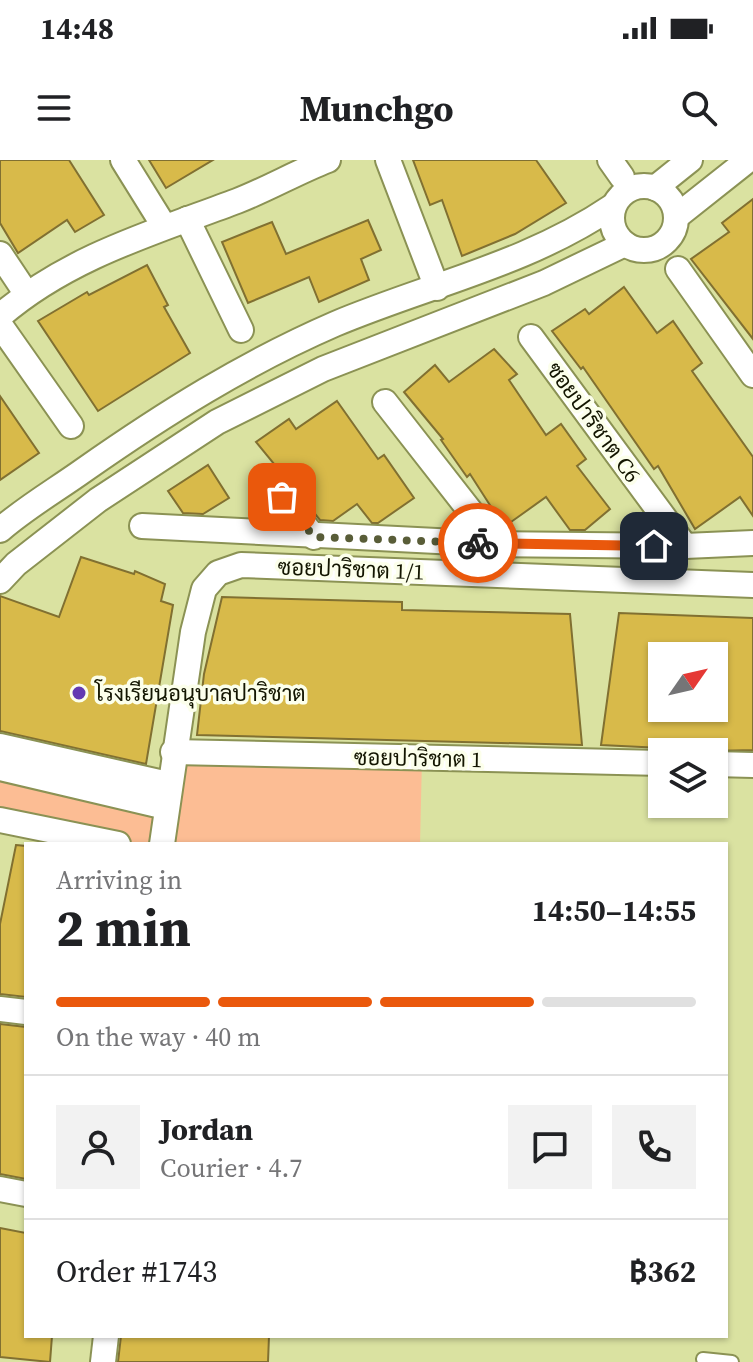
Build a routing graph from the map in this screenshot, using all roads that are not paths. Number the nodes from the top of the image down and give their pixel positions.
1 (123, 160) edge
2 (388, 160) edge
3 (690, 160) edge
4 (748, 160) edge
5 (324, 161) edge
6 (655, 188) junction
7 (613, 206) junction
8 (676, 217) junction
9 (175, 222) junction
10 (625, 244) junction
11 (0, 254) edge
12 (678, 269) dead end
13 (437, 288) junction
14 (26, 293) junction
15 (0, 316) edge
16 (0, 325) edge
17 (241, 330) dead end
18 (531, 337) dead end
19 (753, 375) edge
20 (385, 402) dead end
21 (71, 426) dead end
22 (266, 477) dead end
23 (142, 526) dead end
24 (0, 530) edge
25 (314, 537) junction
26 (753, 543) edge
27 (496, 544) junction
28 (685, 546) junction
29 (0, 581) edge
30 (753, 585) edge
31 (0, 746) edge
32 (173, 752) junction
33 (648, 763) edge
34 (728, 764) edge
35 (753, 765) edge
36 (0, 768) edge
37 (167, 795) junction
38 (0, 820) edge
39 (108, 842) edge
40 (162, 842) edge
41 (0, 1009) edge
42 (24, 1012) edge
43 (0, 1189) edge
44 (24, 1194) edge
45 (106, 1338) edge
46 (703, 1359) dead end
47 (103, 1362) edge
48 (732, 1362) edge

1 - 9 street
2 - 13 street
3 - 6 street
4 - 8 street
5 - 9 street
6 - 7 street
6 - 8 street
7 - 10 street
7 - 13 street
8 - 10 street
9 - 14 street
9 - 17 street
10 - 29 street
11 - 14 street
12 - 19 street
13 - 24 street
14 - 15 street
16 - 21 street
18 - 28 street, ซอยปาริชาต C6
20 - 27 street
22 - 25 street
23 - 25 street
25 - 27 street
26 - 28 street
27 - 28 street
30 - 32 street, ซอยปาริชาต 1/1
31 - 37 street
32 - 33 street, ซอยปาริชาต 1
32 - 37 street, ซอยปาริชาต 1/1
34 - 35 street
36 - 37 street
37 - 40 street, ซอยปาริชาต 1/1
38 - 39 street
41 - 42 street
43 - 44 street
45 - 47 street
46 - 48 lane

